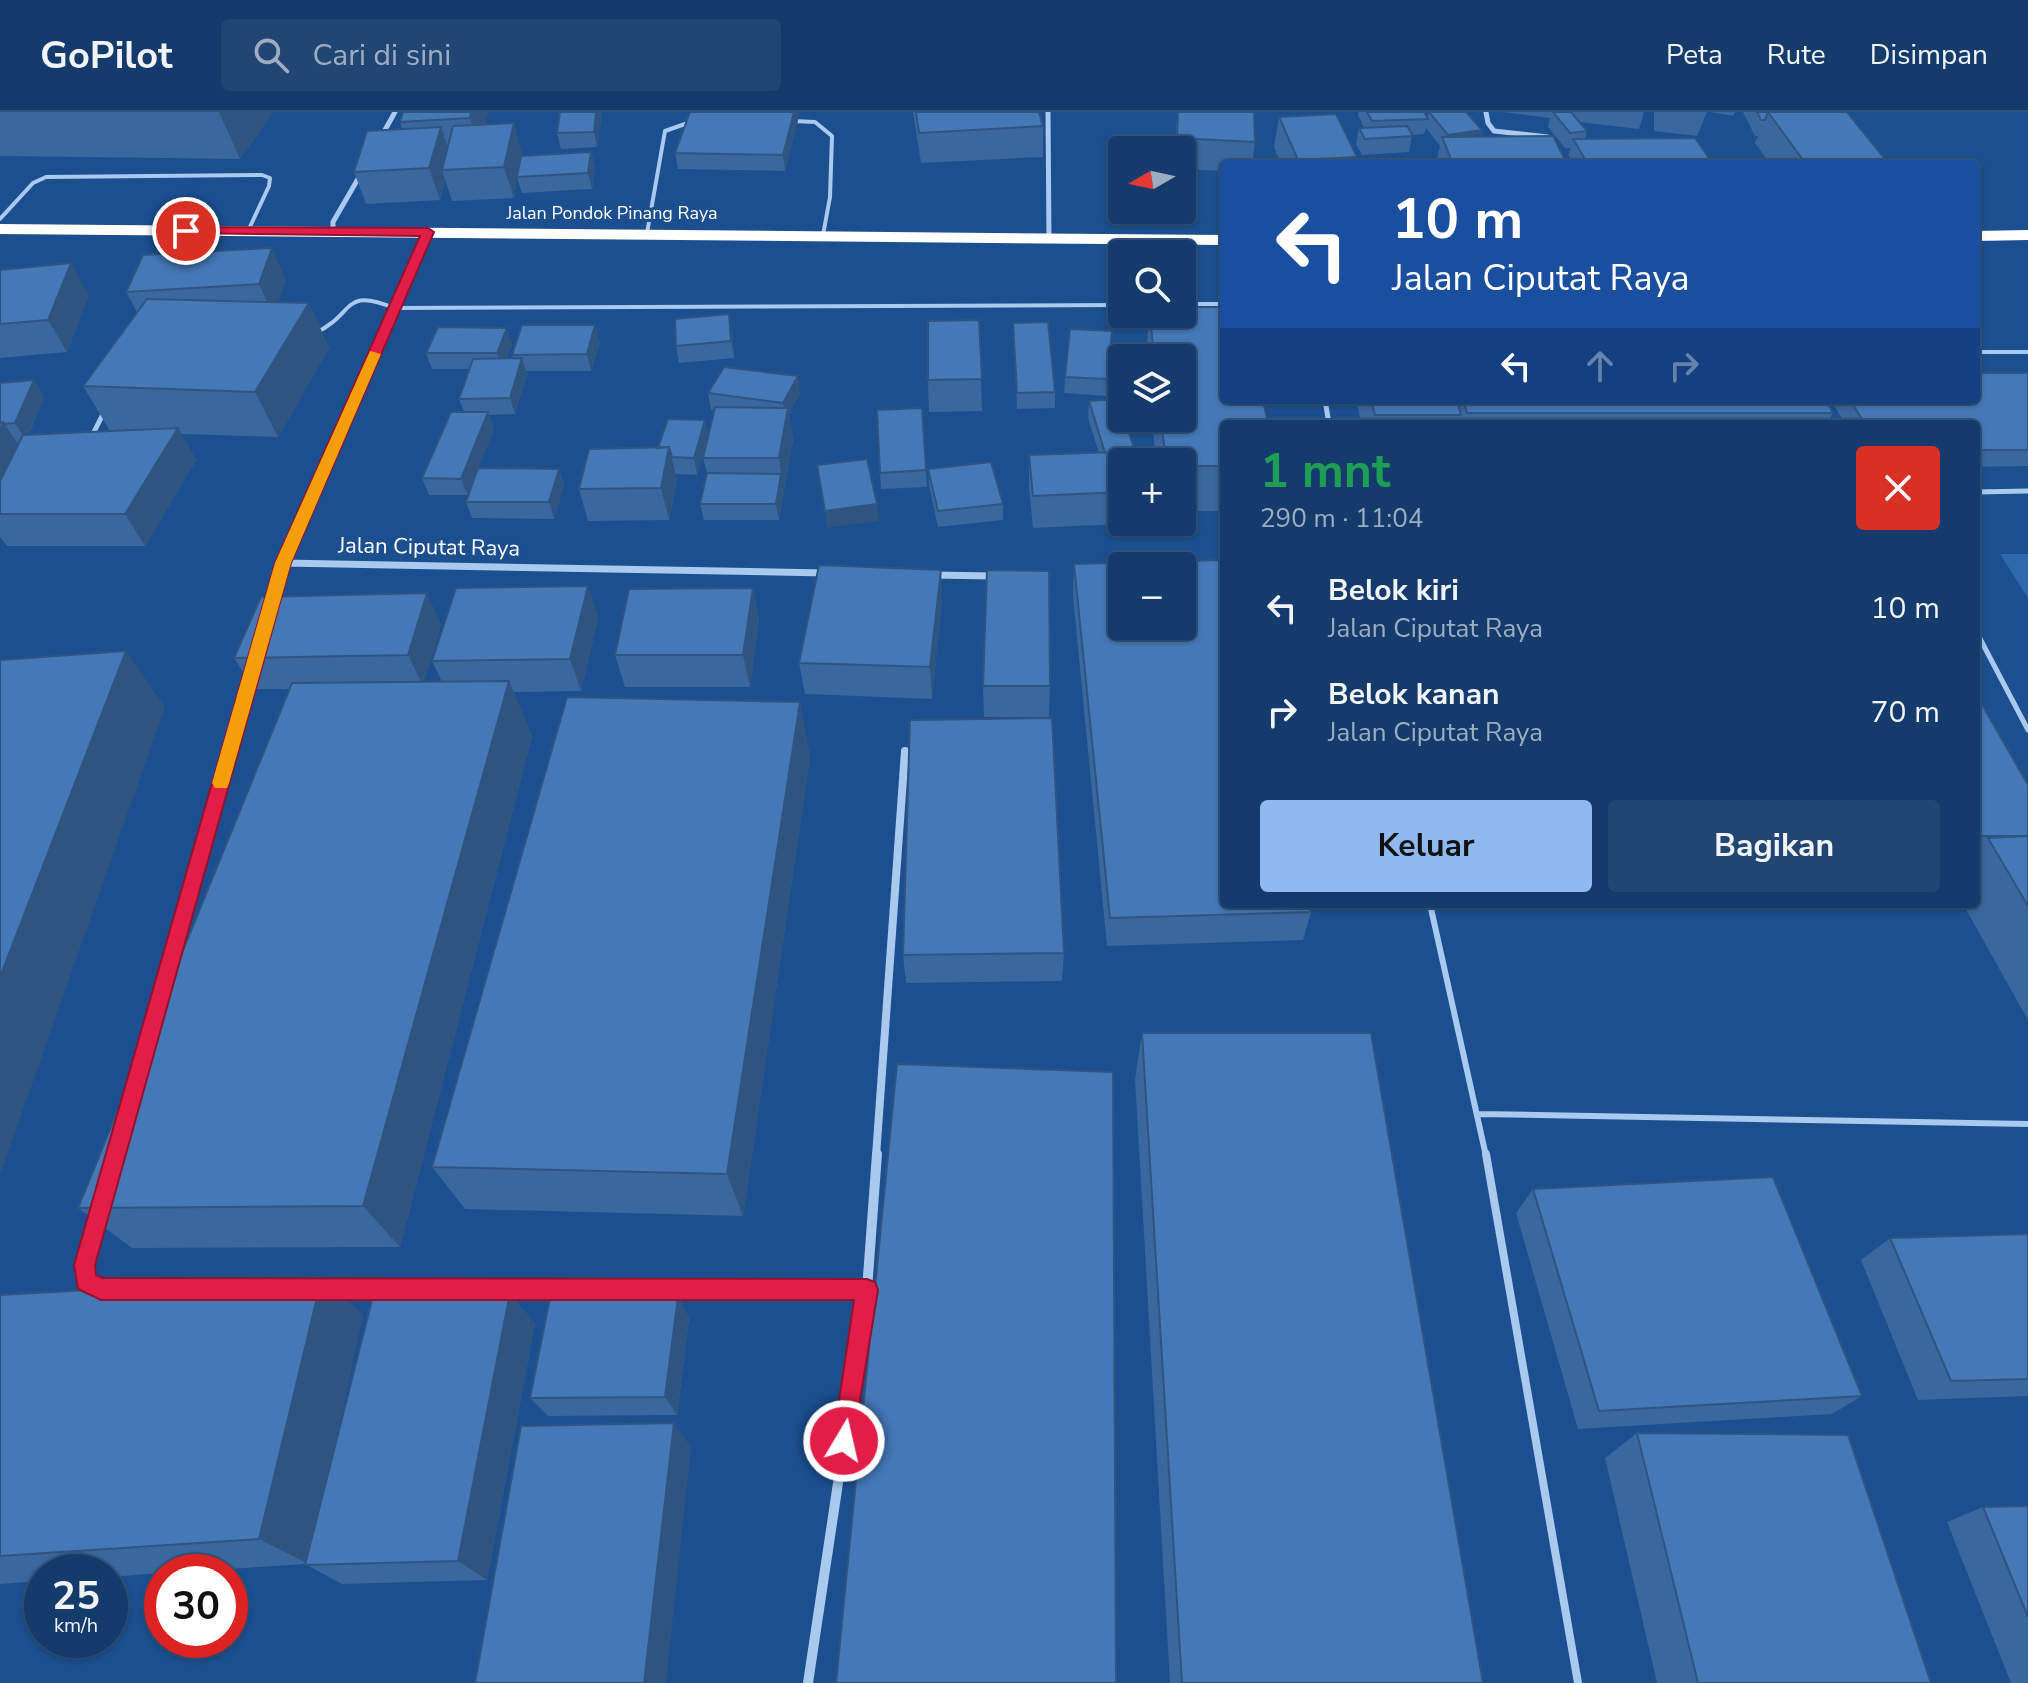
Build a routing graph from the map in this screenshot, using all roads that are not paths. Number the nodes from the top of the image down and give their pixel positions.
1 (395, 112) edge
2 (1048, 112) edge
3 (1486, 112) edge
4 (789, 120) edge
5 (685, 124) edge
6 (1552, 137) edge
7 (380, 140) edge
8 (364, 167) edge
9 (0, 219) edge
10 (0, 229) edge
11 (248, 231) junction
12 (333, 231) junction
13 (428, 232) junction
14 (647, 233) junction
15 (823, 235) junction
16 (2028, 235) edge
17 (1980, 236) edge
18 (1049, 240) junction
19 (1220, 240) edge
20 (1196, 304) edge
21 (1220, 304) edge
22 (1108, 305) edge
23 (394, 308) junction
24 (311, 333) dead end
25 (1980, 352) edge
26 (2028, 352) edge
27 (107, 407) edge
28 (93, 434) edge
29 (2028, 491) edge
30 (1980, 492) edge
31 (283, 563) junction
32 (840, 573) edge
33 (920, 575) edge
34 (999, 576) edge
35 (266, 624) edge
36 (1980, 639) edge
37 (257, 654) edge
38 (2028, 730) edge
39 (905, 751) dead end
40 (1431, 908) edge
41 (145, 1051) edge
42 (1479, 1114) junction
43 (2028, 1124) edge
44 (102, 1204) edge
45 (133, 1289) edge
46 (309, 1289) edge
47 (867, 1290) junction
48 (808, 1683) edge
49 (1578, 1683) edge

1 - 7 street
2 - 18 street
3 - 6 street
4 - 15 lane
5 - 14 lane
8 - 12 street
9 - 11 lane
10 - 11 highway, Jalan Pondok Pinang Raya
11 - 12 highway, Jalan Pondok Pinang Raya
12 - 13 highway, Jalan Pondok Pinang Raya
13 - 14 highway, Jalan Pondok Pinang Raya
13 - 23 street
14 - 15 highway, Jalan Pondok Pinang Raya
15 - 18 highway, Jalan Pondok Pinang Raya
16 - 17 highway
18 - 19 highway, Jalan Pondok Pinang Raya
20 - 21 lane
22 - 23 lane
23 - 24 lane
23 - 31 street
25 - 26 lane
27 - 28 lane
29 - 30 lane
31 - 32 street, Jalan Ciputat Raya
31 - 35 street
33 - 34 street
36 - 38 lane
37 - 41 street
39 - 47 street
40 - 42 lane
42 - 43 lane
42 - 49 lane
44 - 45 street
46 - 47 street
47 - 48 street

